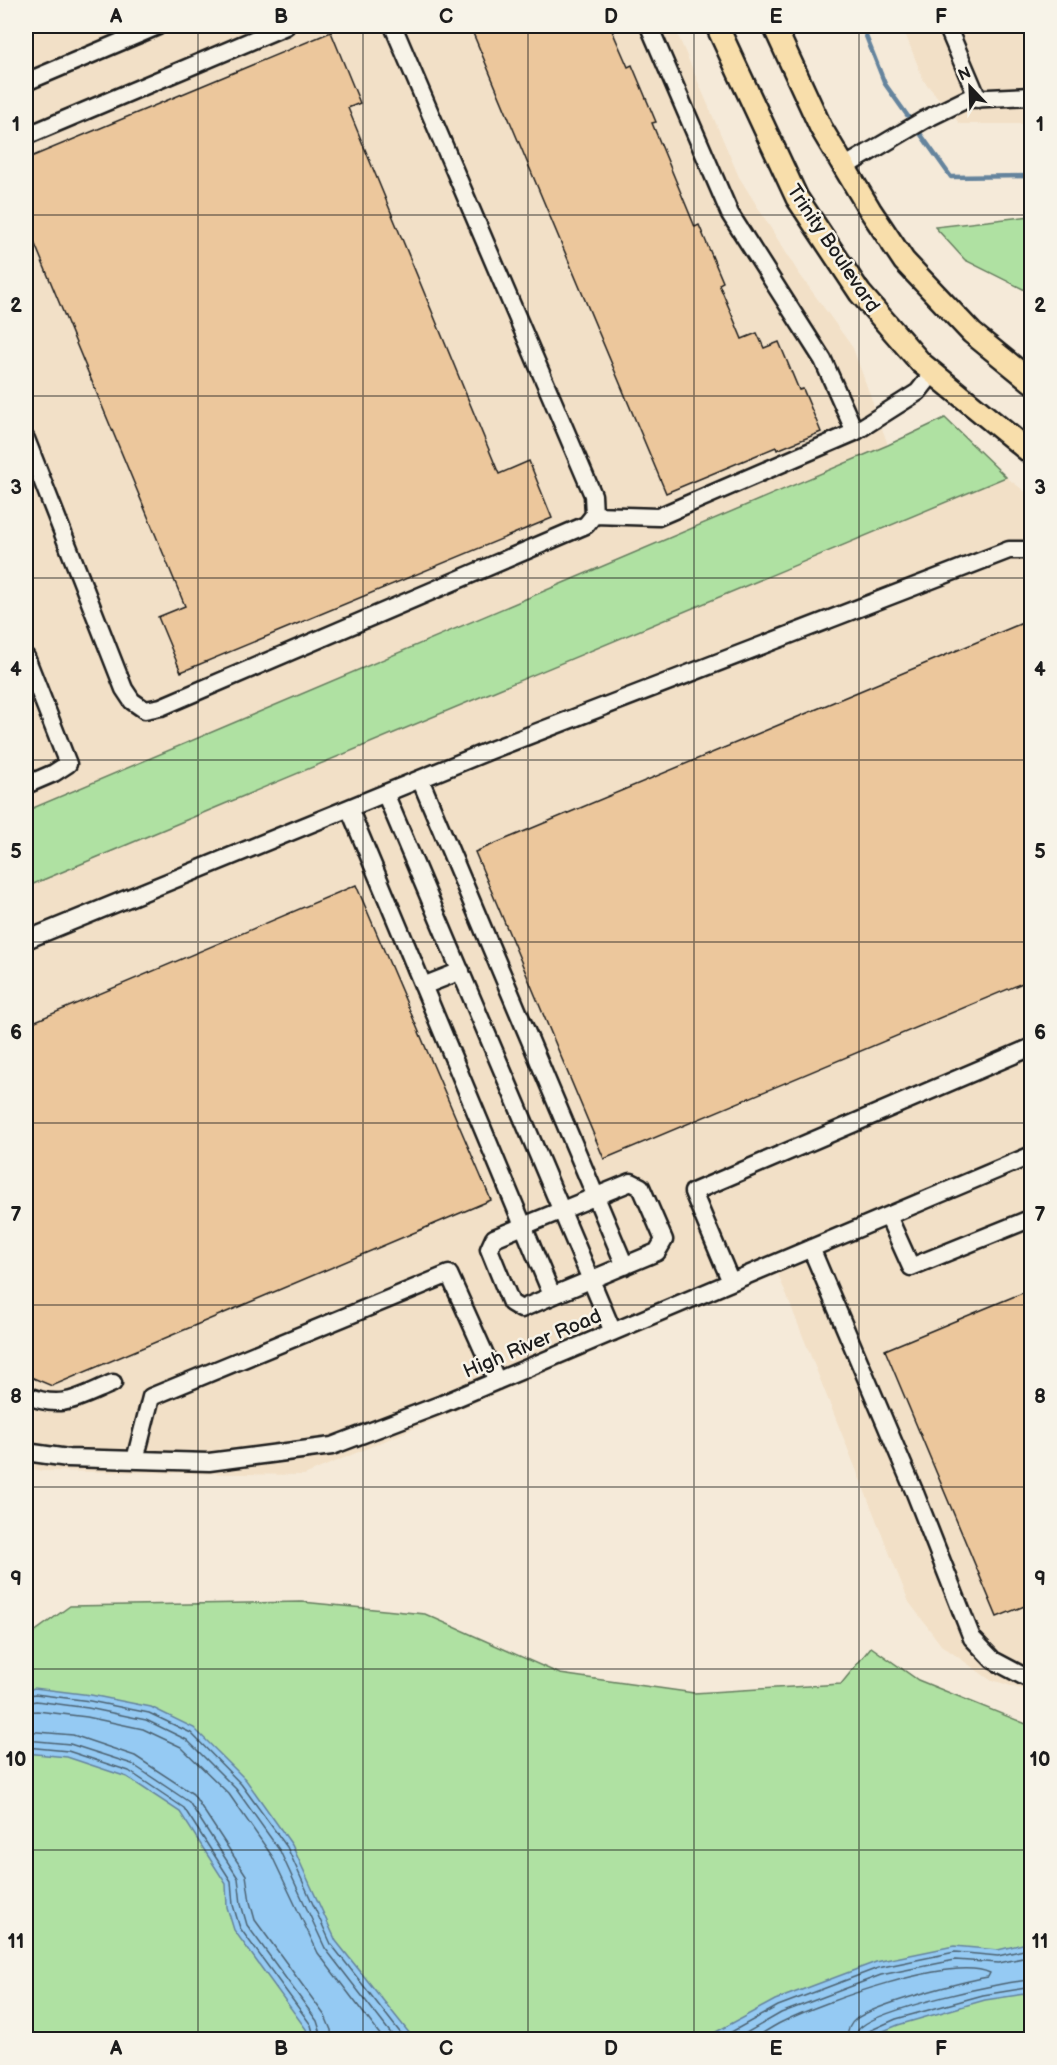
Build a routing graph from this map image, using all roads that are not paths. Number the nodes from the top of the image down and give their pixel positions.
1 (158, 26) edge
2 (286, 26) edge
3 (393, 26) edge
4 (649, 26) edge
5 (717, 26) edge
6 (774, 26) edge
7 (947, 26) edge
8 (26, 82) edge
9 (1032, 96) edge
10 (978, 99) junction
11 (26, 136) edge
12 (844, 167) junction
13 (933, 373) junction
14 (1032, 382) edge
15 (855, 432) junction
16 (26, 439) edge
17 (1032, 454) edge
18 (594, 515) junction
19 (1032, 550) edge
20 (26, 657) edge
21 (420, 780) junction
22 (26, 785) edge
23 (386, 793) junction
24 (349, 808) junction
25 (26, 940) edge
26 (460, 971) junction
27 (423, 986) junction
28 (1032, 1047) edge
29 (1032, 1155) edge
30 (596, 1196) junction
31 (562, 1211) junction
32 (888, 1216) junction
33 (1032, 1218) edge
34 (524, 1226) junction
35 (811, 1248) junction
36 (625, 1266) junction
37 (591, 1280) junction
38 (731, 1282) junction
39 (552, 1296) junction
40 (613, 1332) junction
41 (497, 1381) junction
42 (113, 1383) dead end
43 (26, 1395) edge
44 (26, 1452) edge
45 (135, 1460) junction
46 (1032, 1677) edge

1 - 8 street
2 - 11 street
3 - 18 street
4 - 15 street
5 - 13 main road, Trinity Boulevard
6 - 12 main road
7 - 10 street
9 - 10 street
10 - 12 street
12 - 14 main road
13 - 15 street
13 - 17 main road, Trinity Boulevard
15 - 18 street
16 - 18 street
19 - 21 street
20 - 22 street
21 - 23 street
21 - 30 street
23 - 24 street
23 - 26 street
24 - 25 street
24 - 27 street
26 - 27 street
26 - 31 street
27 - 34 street
28 - 38 street
29 - 32 street, High River Road
30 - 31 street
30 - 36 street
30 - 36 street
31 - 34 street
31 - 37 street
32 - 33 street
32 - 35 street, High River Road
34 - 39 street
34 - 39 street
35 - 38 street, High River Road
35 - 46 street
36 - 37 street
37 - 39 street
37 - 40 street
38 - 40 street, High River Road
40 - 41 street, High River Road
41 - 45 street, High River Road
41 - 45 street
42 - 43 street
44 - 45 street, High River Road

